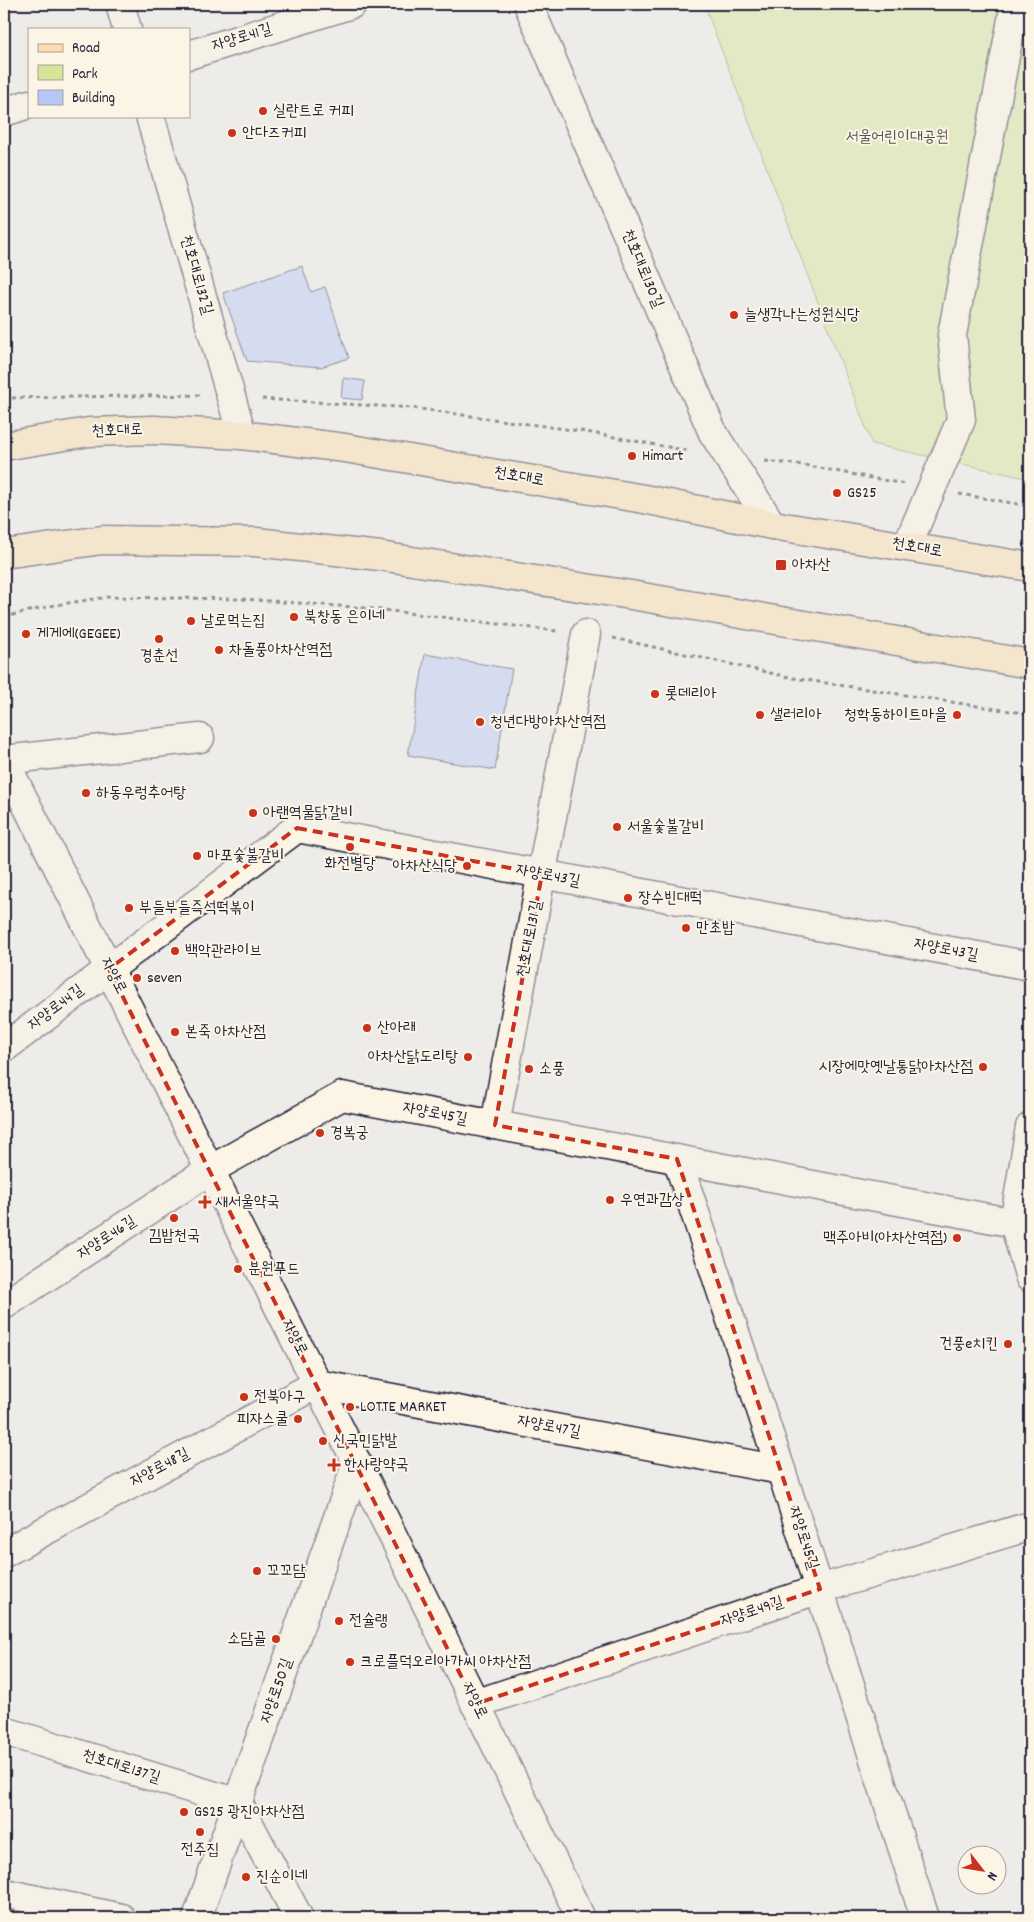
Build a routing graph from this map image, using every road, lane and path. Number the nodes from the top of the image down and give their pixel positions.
1 (120, 4) edge
2 (352, 4) edge
3 (528, 4) edge
4 (1015, 4) edge
5 (127, 28) edge
6 (190, 55) edge
7 (28, 104) edge
8 (4, 112) edge
9 (151, 118) edge
10 (230, 395) junction
11 (4, 398) edge
12 (242, 434) junction
13 (4, 446) edge
14 (729, 458) junction
15 (932, 489) junction
16 (1030, 506) edge
17 (772, 525) junction
18 (907, 546) junction
19 (4, 554) edge
20 (1030, 568) edge
21 (4, 617) edge
22 (586, 634) junction
23 (1030, 664) edge
24 (1030, 714) edge
25 (200, 738) dead end
26 (4, 760) edge
27 (542, 874) junction
28 (1030, 966) edge
29 (109, 969) junction
30 (4, 1048) edge
31 (495, 1125) junction
32 (1030, 1127) edge
33 (677, 1159) junction
34 (210, 1170) junction
35 (1022, 1225) edge
36 (1030, 1278) edge
37 (4, 1305) edge
38 (317, 1384) junction
39 (357, 1463) junction
40 (781, 1470) junction
41 (1030, 1526) edge
42 (4, 1553) edge
43 (820, 1589) junction
44 (476, 1704) junction
45 (4, 1731) edge
46 (238, 1803) junction
47 (4, 1893) edge
48 (121, 1918) edge
49 (197, 1918) edge
50 (299, 1918) edge
51 (581, 1918) edge
52 (925, 1918) edge

1 - 5 street
2 - 6 street, 자양로41길
3 - 14 street, 천호대로130길
4 - 15 street
7 - 8 street
9 - 10 street, 천호대로132길
10 - 11 path
10 - 12 street, 천호대로132길
10 - 14 path
12 - 13 main road, 천호대로
12 - 17 main road, 천호대로
14 - 15 path
14 - 17 street, 천호대로130길
15 - 16 path
15 - 18 street
17 - 18 main road, 천호대로
18 - 20 main road, 천호대로
19 - 23 main road
21 - 22 path
22 - 24 path
22 - 27 street, 천호대로131길
25 - 26 street, 자양로
26 - 29 street, 자양로
27 - 28 street, 자양로43길
27 - 29 street, 자양로43길
27 - 31 street, 천호대로131길
29 - 30 street, 자양로44길
29 - 34 street, 자양로
31 - 33 street, 자양로45길
31 - 34 street, 자양로45길
32 - 35 street
33 - 35 street, 자양로45길
33 - 40 street, 자양로45길
34 - 37 street, 자양로46길
34 - 38 street, 자양로
35 - 36 street
38 - 39 street, 자양로
38 - 40 street, 자양로47길
38 - 42 street, 자양로48길
39 - 44 street, 자양로
39 - 46 street, 자양로50길
40 - 43 street, 자양로45길
41 - 43 street, 자양로49길
43 - 44 street, 자양로49길
43 - 52 street, 자양로45길
44 - 51 street, 자양로
45 - 46 street, 천호대로137길
46 - 49 street, 자양로50길
46 - 50 street
47 - 48 street

